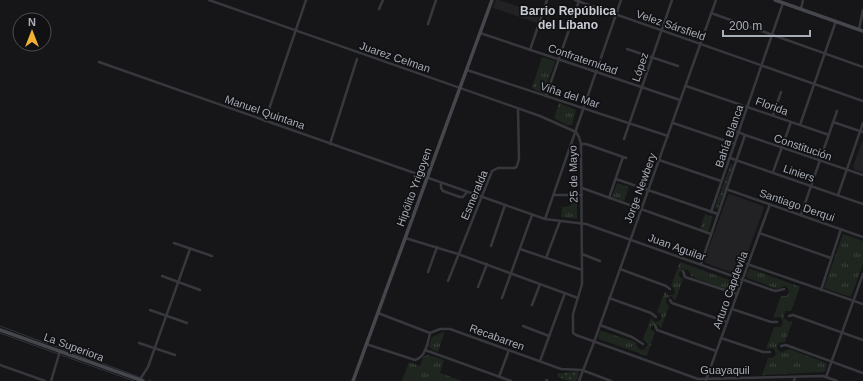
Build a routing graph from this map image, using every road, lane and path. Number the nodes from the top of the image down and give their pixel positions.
1 (209, 0) edge
2 (306, 0) edge
3 (382, 0) edge
4 (436, 0) edge
5 (492, 0) edge
6 (547, 0) edge
7 (575, 0) edge
8 (620, 0) edge
9 (672, 0) edge
10 (716, 0) edge
11 (777, 0) edge
12 (803, 0) edge
13 (579, 1) junction
14 (783, 3) junction
15 (801, 9) junction
16 (379, 10) dead end
17 (863, 10) edge
18 (711, 13) junction
19 (616, 14) junction
20 (836, 21) junction
21 (428, 24) dead end
22 (859, 29) junction
23 (661, 30) junction
24 (296, 31) junction
25 (863, 31) edge
26 (480, 33) junction
27 (772, 34) junction
28 (700, 44) junction
29 (628, 49) dead end
30 (530, 50) junction
31 (825, 52) junction
32 (652, 57) junction
33 (358, 59) dead end
34 (559, 60) junction
35 (98, 62) dead end
36 (762, 65) junction
37 (678, 66) dead end
38 (863, 67) edge
39 (467, 70) junction
40 (595, 72) junction
41 (814, 84) junction
42 (686, 86) junction
43 (641, 87) junction
44 (460, 88) junction
45 (781, 92) dead end
46 (546, 96) junction
47 (680, 100) junction
48 (863, 100) edge
49 (748, 106) junction
50 (583, 108) junction
51 (518, 109) junction
52 (837, 111) dead end
53 (773, 116) junction
54 (265, 121) junction
55 (791, 122) junction
56 (833, 122) junction
57 (673, 123) junction
58 (863, 123) edge
59 (629, 124) junction
60 (800, 125) junction
61 (733, 130) dead end
62 (862, 131) edge
63 (576, 132) junction
64 (738, 133) junction
65 (745, 135) junction
66 (829, 135) junction
67 (668, 136) junction
68 (624, 138) dead end
69 (330, 144) junction
70 (581, 144) junction
71 (735, 144) junction
72 (782, 148) junction
73 (730, 158) junction
74 (660, 160) junction
75 (736, 160) junction
76 (820, 161) junction
77 (846, 170) junction
78 (773, 172) junction
79 (863, 175) edge
80 (427, 178) junction
81 (616, 179) junction
82 (721, 181) junction
83 (441, 183) junction
84 (812, 186) junction
85 (582, 188) junction
86 (726, 189) junction
87 (648, 190) junction
88 (467, 192) junction
89 (554, 195) junction
90 (582, 195) junction
91 (838, 195) junction
92 (481, 197) junction
93 (609, 198) junction
94 (770, 204) junction
95 (863, 204) edge
96 (505, 205) junction
97 (641, 209) junction
98 (711, 212) junction
99 (718, 214) junction
100 (532, 215) junction
101 (801, 215) junction
102 (545, 219) junction
103 (560, 221) junction
104 (582, 223) junction
105 (841, 229) junction
106 (759, 233) junction
107 (711, 234) junction
108 (863, 237) edge
109 (405, 238) junction
110 (630, 239) junction
111 (174, 243) dead end
112 (491, 246) dead end
113 (437, 247) junction
114 (190, 249) junction
115 (520, 249) junction
116 (458, 254) junction
117 (582, 254) junction
118 (212, 256) dead end
119 (546, 258) junction
120 (831, 258) junction
121 (600, 261) dead end
122 (487, 264) junction
123 (701, 264) junction
124 (747, 264) junction
125 (620, 269) junction
126 (582, 270) junction
127 (683, 271) dead end
128 (428, 272) dead end
129 (511, 273) junction
130 (863, 274) edge
131 (162, 276) dead end
132 (742, 279) junction
133 (448, 281) dead end
134 (179, 282) junction
135 (540, 284) junction
136 (478, 287) dead end
137 (670, 289) dead end
138 (784, 289) dead end
139 (200, 290) dead end
140 (820, 290) junction
141 (565, 293) junction
142 (737, 294) junction
143 (502, 298) dead end
144 (578, 298) junction
145 (609, 298) junction
146 (670, 300) dead end
147 (854, 301) junction
148 (863, 304) edge
149 (532, 305) dead end
150 (732, 308) junction
151 (150, 310) dead end
152 (378, 313) junction
153 (167, 316) junction
154 (789, 316) dead end
155 (656, 317) dead end
156 (727, 322) junction
157 (777, 322) dead end
158 (187, 323) dead end
159 (600, 325) junction
160 (655, 325) dead end
161 (523, 326) dead end
162 (0, 330) edge
163 (430, 333) junction
164 (842, 333) junction
165 (549, 336) junction
166 (721, 338) junction
167 (863, 340) edge
168 (594, 342) junction
169 (139, 343) dead end
170 (366, 344) junction
171 (643, 344) dead end
172 (781, 346) dead end
173 (155, 348) junction
174 (425, 350) junction
175 (509, 350) junction
176 (60, 351) junction
177 (716, 351) junction
178 (770, 352) dead end
179 (175, 355) dead end
180 (540, 361) junction
181 (832, 361) junction
182 (0, 365) edge
183 (582, 370) junction
184 (863, 373) edge
185 (500, 377) junction
186 (795, 377) junction
187 (826, 377) junction
188 (706, 380) edge
189 (741, 380) edge
190 (45, 381) edge
191 (51, 381) edge
192 (140, 381) edge
193 (353, 381) edge
194 (511, 381) edge
195 (578, 381) edge
196 (611, 381) edge
197 (794, 381) edge
198 (837, 381) edge

1 - 24 street, Juarez Celman
2 - 24 street
3 - 16 street
4 - 21 street
5 - 26 main road, Hipólito Yrigoyen
6 - 30 street
7 - 13 street, Velez Sársfield
8 - 19 street, 25 de Mayo
9 - 23 street, López
10 - 18 street, Jorge Newbery
11 - 14 main road
12 - 15 street
13 - 19 street, Velez Sársfield
13 - 34 street
14 - 15 main road
14 - 27 street, Bahía Blanca
15 - 20 main road
17 - 22 street
18 - 27 street
18 - 28 street, Jorge Newbery
19 - 23 street, Velez Sársfield
19 - 40 street, 25 de Mayo
20 - 22 main road
20 - 31 street
22 - 25 main road
23 - 28 street, Velez Sársfield
23 - 32 street, López
24 - 44 street, Juarez Celman
24 - 54 street
26 - 30 street, Confraternidad
26 - 39 main road, Hipólito Yrigoyen
27 - 31 street
27 - 36 street, Bahía Blanca
28 - 36 street, Velez Sársfield
28 - 42 street, Jorge Newbery
29 - 32 street
30 - 34 street, Confraternidad
31 - 38 street
31 - 41 street
32 - 37 street
32 - 43 street, López
33 - 69 street
34 - 40 street, Confraternidad
34 - 46 street
35 - 54 street, Manuel Quintana
36 - 41 street, Velez Sársfield
36 - 49 street, Bahía Blanca
39 - 44 main road, Hipólito Yrigoyen
39 - 46 street, Viña del Mar
40 - 43 street, Confraternidad
40 - 50 street, 25 de Mayo
41 - 48 street, Velez Sársfield
41 - 60 street
42 - 47 street, Jorge Newbery
42 - 49 street, Florida
43 - 47 street, Confraternidad
43 - 59 street, López
44 - 51 street, Juarez Celman
44 - 80 main road, Hipólito Yrigoyen
45 - 53 street
46 - 50 street, Viña del Mar
47 - 57 street, Jorge Newbery
49 - 53 street, Florida
49 - 64 street, Bahía Blanca
50 - 59 street, Viña del Mar
50 - 63 street, 25 de Mayo
51 - 63 street, Juarez Celman
51 - 92 street, Esmeralda
52 - 56 street
53 - 55 street, Florida
54 - 69 street, Manuel Quintana
55 - 60 street, Florida
55 - 72 street
56 - 62 street
56 - 66 street
57 - 67 street, Jorge Newbery
57 - 71 street
58 - 62 street
59 - 67 street, Viña del Mar
59 - 68 street, López
60 - 66 street, Florida
61 - 64 street, Constitución
62 - 77 street
63 - 70 street, 25 de Mayo
63 - 89 street
64 - 65 street, Constitución
64 - 71 street, Bahía Blanca
65 - 72 street, Constitución
65 - 75 street, Bahía Blanca
66 - 76 street
67 - 74 street, Jorge Newbery
69 - 80 street, Manuel Quintana
70 - 81 street
70 - 85 street, 25 de Mayo
71 - 73 street, Bahía Blanca
72 - 76 street, Constitución
72 - 78 street
73 - 75 street, Liniers
73 - 82 street, Bahía Blanca
74 - 82 street
74 - 87 street, Jorge Newbery
75 - 78 street, Liniers
75 - 86 street, Bahía Blanca
76 - 77 street, Constitución
76 - 84 street
77 - 79 street, Constitución
77 - 91 street
78 - 84 street, Liniers
80 - 83 street, Juan Aguilar
80 - 109 main road, Hipólito Yrigoyen
81 - 87 street
81 - 93 street
82 - 98 street, Bahía Blanca
83 - 88 street, Juan Aguilar
83 - 88 street
84 - 91 street, Liniers
84 - 101 street
85 - 90 street, 25 de Mayo
85 - 93 street
86 - 94 street, Santiago Derqui
86 - 99 street, Bahía Blanca
87 - 97 street, Jorge Newbery
87 - 98 street
88 - 92 street, Juan Aguilar
89 - 90 street
89 - 102 street
90 - 104 street, 25 de Mayo
91 - 95 street, Liniers
92 - 96 street, Juan Aguilar
92 - 116 street, Esmeralda
93 - 97 street
94 - 101 street, Santiago Derqui
94 - 106 street, Arturo Capdevila
96 - 100 street, Juan Aguilar
96 - 112 street
97 - 107 street
97 - 110 street, Jorge Newbery
98 - 99 street
99 - 107 street, Bahía Blanca
100 - 102 street, Juan Aguilar
100 - 115 street
101 - 105 street, Santiago Derqui
102 - 103 street, Juan Aguilar
103 - 104 street, Juan Aguilar
103 - 119 street
104 - 110 street, Juan Aguilar
104 - 117 street, 25 de Mayo
105 - 108 street, Santiago Derqui
105 - 120 street
106 - 120 street
106 - 124 street, Arturo Capdevila
107 - 123 street, Bahía Blanca
109 - 113 street
109 - 152 main road, Hipólito Yrigoyen
110 - 123 street, Juan Aguilar
110 - 125 street, Jorge Newbery
111 - 114 street
113 - 116 street
113 - 128 street
114 - 118 street
114 - 134 street
115 - 119 street
115 - 129 street
116 - 122 street
116 - 133 street, Esmeralda
117 - 121 street
117 - 126 street, 25 de Mayo
119 - 126 street
120 - 140 street
122 - 129 street
122 - 136 street
123 - 132 street, Juan Aguilar
124 - 132 street, Arturo Capdevila
124 - 140 street
125 - 137 street
125 - 145 street, Jorge Newbery
126 - 144 street, 25 de Mayo
127 - 142 street
129 - 135 street
129 - 143 street
130 - 147 street
131 - 134 street
132 - 138 street, Juan Aguilar
132 - 142 street, Arturo Capdevila
134 - 139 street
134 - 153 street
135 - 141 street
135 - 149 street
140 - 147 street
141 - 144 street
141 - 165 street
142 - 150 street, Arturo Capdevila
144 - 168 street, Guayaquil
145 - 155 street
145 - 159 street, Jorge Newbery
146 - 156 street
147 - 148 street
147 - 164 street
150 - 156 street, Arturo Capdevila
150 - 157 street
151 - 153 street
152 - 163 street
152 - 170 main road, Hipólito Yrigoyen
153 - 158 street
153 - 173 street
154 - 164 street
156 - 166 street, Arturo Capdevila
159 - 168 street, Jorge Newbery
159 - 171 street
160 - 177 street
161 - 165 street
162 - 176 main road, La Superiora
163 - 174 street
163 - 175 street, Recabarren
164 - 167 street
164 - 181 street
165 - 180 street
166 - 177 street, Arturo Capdevila
166 - 178 street
168 - 183 street, Jorge Newbery
168 - 188 street, Guayaquil
169 - 173 street
170 - 174 street
170 - 193 main road, Hipólito Yrigoyen
172 - 181 street
173 - 179 street
173 - 192 street
174 - 185 street
175 - 180 street, Recabarren
175 - 185 street
176 - 191 street
176 - 192 main road, La Superiora
177 - 188 street, Arturo Capdevila
180 - 183 street, Recabarren
181 - 184 street
181 - 187 street
182 - 190 street
183 - 195 street, Jorge Newbery
183 - 196 street, Recabarren
185 - 194 street
186 - 187 street, Guayaquil
186 - 189 street, Guayaquil
186 - 197 street
187 - 198 street, Guayaquil
188 - 189 street, Guayaquil

